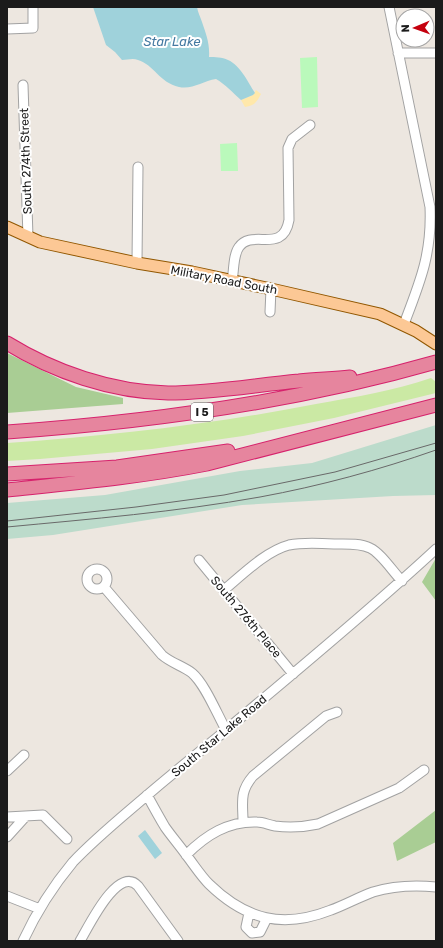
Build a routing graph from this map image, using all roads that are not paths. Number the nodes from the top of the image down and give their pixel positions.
1 (32, 7) edge
2 (389, 7) edge
3 (7, 29) edge
4 (436, 53) edge
5 (398, 54) junction
6 (24, 86) dead end
7 (310, 125) dead end
8 (138, 167) dead end
9 (433, 207) edge
10 (7, 228) edge
11 (28, 237) junction
12 (137, 263) junction
13 (232, 281) junction
14 (271, 289) junction
15 (270, 312) dead end
16 (404, 324) junction
17 (7, 343) edge
18 (436, 344) edge
19 (436, 362) edge
20 (394, 374) junction
21 (436, 405) edge
22 (7, 432) edge
23 (298, 440) junction
24 (7, 474) edge
25 (7, 490) edge
26 (436, 549) edge
27 (199, 560) dead end
28 (402, 581) junction
29 (104, 587) dead end
30 (224, 590) junction
31 (293, 674) junction
32 (337, 712) dead end
33 (226, 730) junction
34 (24, 755) dead end
35 (424, 770) dead end
36 (7, 771) edge
37 (147, 795) junction
38 (26, 816) junction
39 (7, 817) edge
40 (243, 822) junction
41 (7, 837) edge
42 (67, 839) dead end
43 (186, 855) junction
44 (436, 887) edge
45 (7, 896) edge
46 (40, 908) junction
47 (249, 913) junction
48 (267, 918) junction
49 (23, 941) edge
50 (80, 941) edge
51 (178, 941) edge

1 - 3 street
2 - 5 street
4 - 5 street
5 - 9 street
6 - 11 street, South 274th Street
7 - 13 street
8 - 12 street
9 - 16 street
10 - 11 main road, Military Road South
11 - 12 main road, Military Road South
12 - 13 main road, Military Road South
13 - 14 main road, Military Road South
14 - 15 street
14 - 16 main road, Military Road South
16 - 18 main road, Military Road South
17 - 20 highway
19 - 20 highway, I 5
20 - 22 highway, I 5
21 - 23 highway
23 - 24 highway
23 - 25 highway
26 - 28 street, South Star Lake Road
27 - 30 street, South 276th Place
28 - 30 street
28 - 31 street, South Star Lake Road
29 - 33 street
30 - 31 street, South 276th Place
31 - 33 street, South Star Lake Road
32 - 40 street
33 - 37 street, South Star Lake Road
34 - 36 street
35 - 40 street
37 - 43 street
37 - 46 street, South Star Lake Road
38 - 39 street
38 - 41 street
38 - 42 street
40 - 43 street
43 - 47 street
44 - 48 street
45 - 46 street
46 - 49 street, South Star Lake Road
47 - 48 street
47 - 48 street
50 - 51 street

